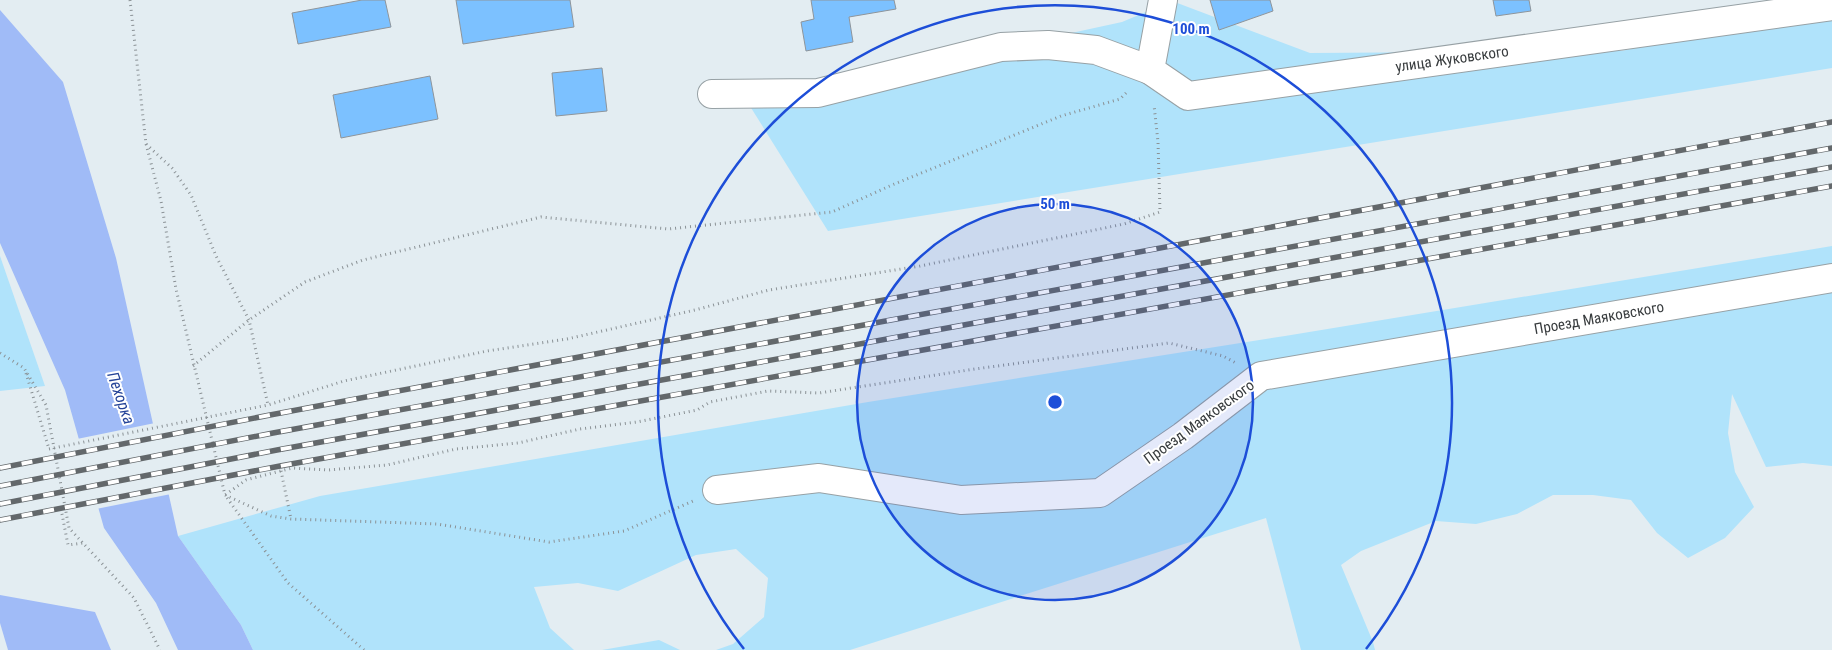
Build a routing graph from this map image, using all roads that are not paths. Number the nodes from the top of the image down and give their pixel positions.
1 (1163, 0) edge
2 (1832, 6) edge
3 (1150, 70) junction
4 (712, 94) dead end
5 (1832, 278) edge
6 (717, 490) road end

1 - 3 street
2 - 3 street, улица Жуковского
3 - 4 street, улица Жуковского
5 - 6 street, Проезд Маяковского

